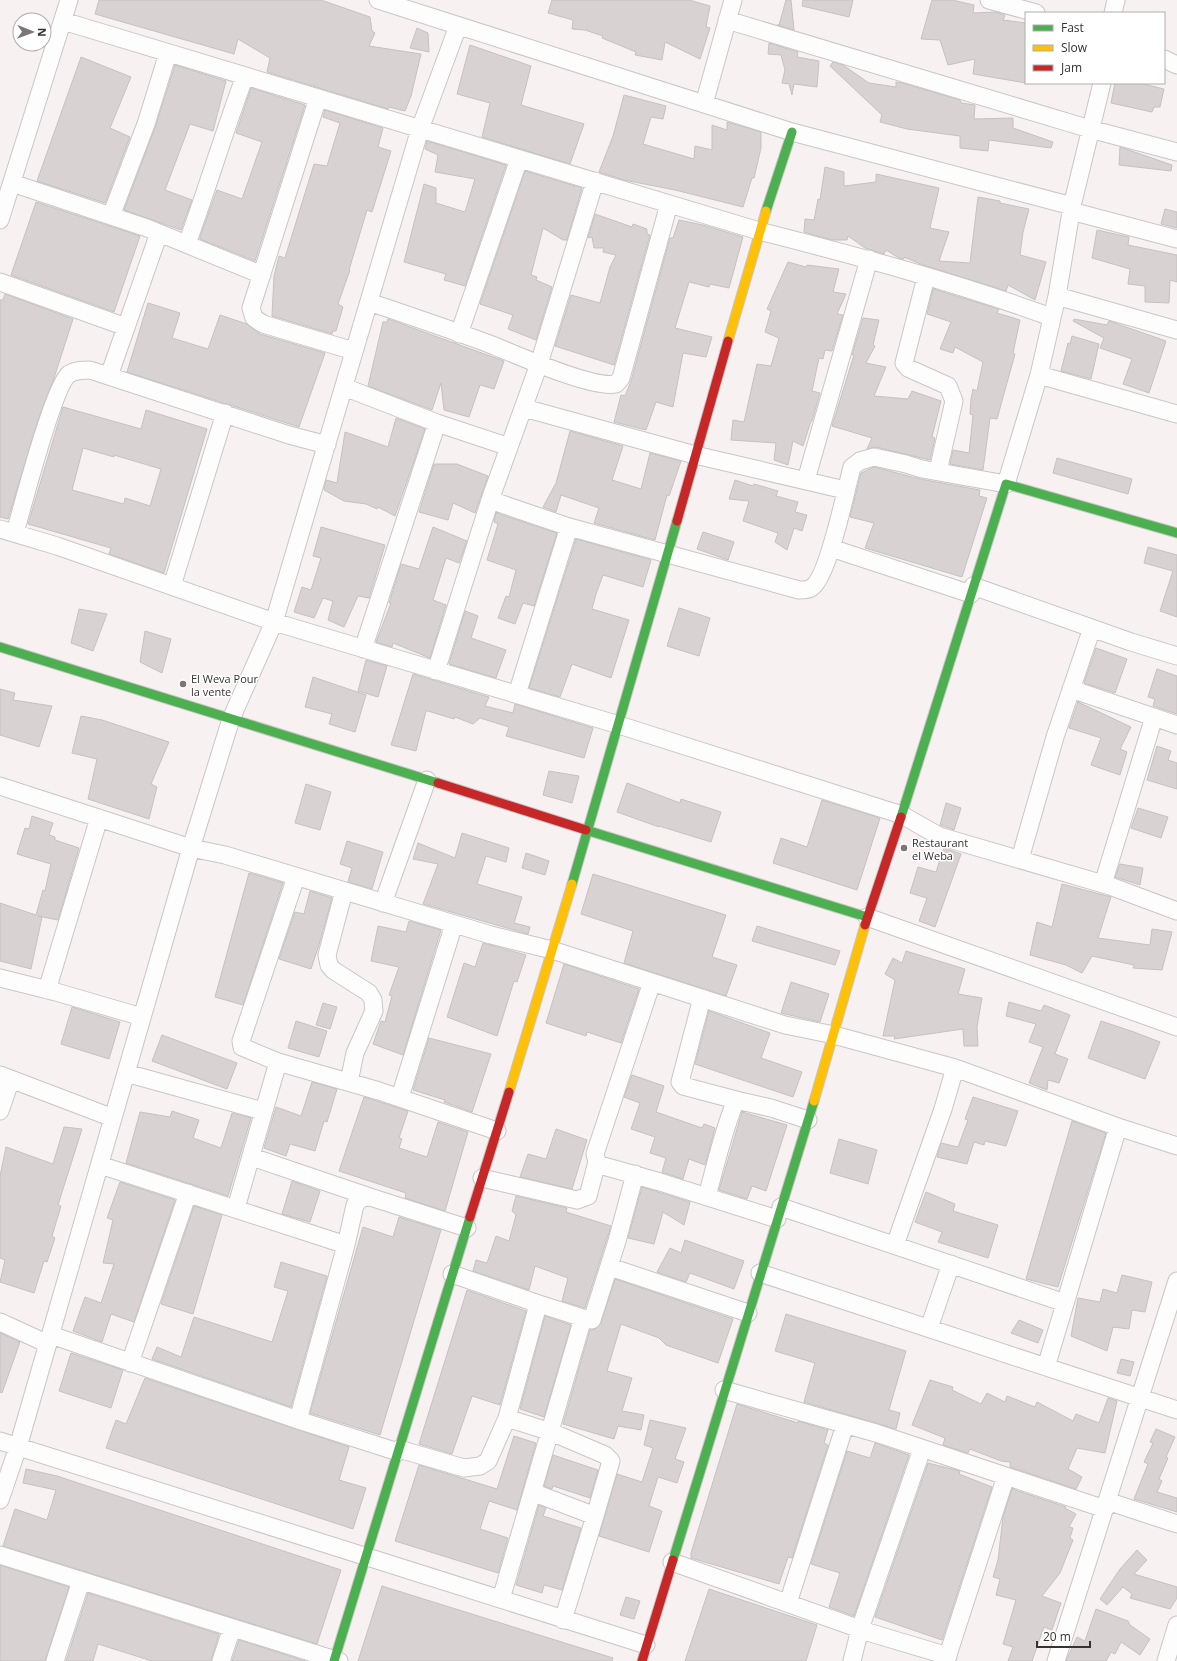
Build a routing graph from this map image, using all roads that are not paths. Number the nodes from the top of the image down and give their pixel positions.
1 (68, 0) edge
2 (378, 0) edge
3 (733, 0) edge
4 (989, 0) edge
5 (1116, 0) edge
6 (1032, 12) edge
7 (1113, 12) edge
8 (727, 20) junction
9 (63, 22) junction
10 (458, 26) junction
11 (168, 53) junction
12 (1165, 59) edge
13 (1177, 65) edge
14 (245, 76) junction
15 (1102, 84) edge
16 (318, 98) junction
17 (704, 104) junction
18 (420, 129) junction
19 (1090, 129) junction
20 (792, 132) junction
21 (1177, 152) edge
22 (519, 159) junction
23 (595, 181) junction
24 (12, 183) junction
25 (669, 204) junction
26 (1071, 208) junction
27 (111, 216) junction
28 (0, 220) edge
29 (759, 230) junction
30 (159, 233) junction
31 (1177, 239) edge
32 (187, 244) junction
33 (869, 259) junction
34 (262, 275) junction
35 (926, 277) junction
36 (0, 282) edge
37 (1057, 296) junction
38 (369, 302) junction
39 (1051, 317) junction
40 (126, 327) junction
41 (1177, 330) edge
42 (460, 334) junction
43 (354, 351) junction
44 (539, 364) junction
45 (1039, 375) junction
46 (109, 376) junction
47 (344, 387) junction
48 (524, 408) junction
49 (225, 413) junction
50 (1177, 414) edge
51 (437, 423) junction
52 (327, 445) junction
53 (509, 447) junction
54 (695, 455) junction
55 (938, 471) junction
56 (806, 480) junction
57 (1006, 484) junction
58 (846, 490) junction
59 (490, 500) junction
60 (569, 527) junction
61 (8, 531) edge
62 (1177, 533) edge
63 (831, 548) junction
64 (668, 554) junction
65 (172, 586) junction
66 (972, 590) junction
67 (274, 622) junction
68 (1092, 628) junction
69 (0, 647) edge
70 (363, 649) junction
71 (1177, 656) edge
72 (436, 671) junction
73 (1072, 689) junction
74 (517, 694) junction
75 (1154, 717) junction
76 (231, 719) junction
77 (619, 725) junction
78 (1177, 725) edge
79 (427, 780) junction
80 (0, 786) edge
81 (902, 815) junction
82 (98, 818) junction
83 (588, 830) junction
84 (191, 848) junction
85 (1020, 859) junction
86 (296, 877) junction
87 (1103, 884) junction
88 (344, 891) junction
89 (383, 903) junction
90 (1177, 911) edge
91 (867, 917) junction
92 (454, 924) junction
93 (552, 950) junction
94 (0, 978) edge
95 (652, 982) junction
96 (48, 990) junction
97 (702, 998) junction
98 (142, 1017) junction
99 (1177, 1027) edge
100 (834, 1035) junction
101 (278, 1062) junction
102 (955, 1068) junction
103 (126, 1073) junction
104 (5, 1077) edge
105 (349, 1082) junction
106 (400, 1098) junction
107 (736, 1100) junction
108 (0, 1111) edge
109 (263, 1111) junction
110 (113, 1118) junction
111 (808, 1120) junction
112 (1118, 1127) junction
113 (497, 1131) junction
114 (1177, 1146) edge
115 (252, 1157) junction
116 (597, 1162) junction
117 (100, 1165) junction
118 (635, 1174) junction
119 (482, 1178) junction
120 (188, 1193) junction
121 (707, 1196) junction
122 (370, 1197) junction
123 (236, 1208) junction
124 (779, 1213) junction
125 (467, 1228) junction
126 (346, 1245) junction
127 (895, 1245) junction
128 (950, 1264) junction
129 (610, 1267) junction
130 (760, 1273) junction
131 (452, 1274) junction
132 (1177, 1281) edge
133 (536, 1303) junction
134 (1066, 1303) junction
135 (748, 1313) junction
136 (583, 1318) junction
137 (0, 1322) edge
138 (929, 1328) junction
139 (49, 1339) junction
140 (130, 1363) junction
141 (1046, 1367) junction
142 (724, 1390) junction
143 (1140, 1398) junction
144 (1177, 1410) edge
145 (508, 1418) junction
146 (298, 1420) junction
147 (845, 1425) junction
148 (551, 1432) junction
149 (0, 1442) edge
150 (18, 1447) junction
151 (922, 1448) junction
152 (399, 1450) junction
153 (1006, 1476) junction
154 (532, 1492) junction
155 (0, 1500) edge
156 (1106, 1505) junction
157 (595, 1516) junction
158 (1177, 1524) edge
159 (0, 1555) edge
160 (366, 1557) junction
161 (672, 1562) junction
162 (81, 1581) junction
163 (501, 1599) junction
164 (788, 1603) junction
165 (563, 1620) junction
166 (1177, 1625) edge
167 (232, 1628) junction
168 (860, 1629) junction
169 (647, 1656) edge
170 (947, 1659) edge
171 (336, 1660) edge
172 (55, 1661) edge
173 (221, 1661) edge
174 (852, 1661) edge
175 (1056, 1661) edge
176 (1166, 1661) edge

1 - 9 street
2 - 10 street
3 - 8 street
4 - 6 street
5 - 7 street
8 - 17 street
8 - 19 street
9 - 11 street
9 - 24 street
10 - 17 street
10 - 18 street
11 - 14 street
11 - 27 street
12 - 13 street
14 - 16 street
14 - 32 street
15 - 19 street
16 - 18 street
16 - 34 street
17 - 20 street
18 - 22 street
18 - 38 street
19 - 21 street
19 - 26 street
20 - 26 street
20 - 29 street
22 - 23 street
22 - 42 street
23 - 25 street
23 - 44 street
24 - 27 street
24 - 28 street
25 - 29 street
25 - 44 street
26 - 31 street
26 - 37 street
27 - 30 street
29 - 33 street
29 - 54 street
30 - 32 street
30 - 40 street
32 - 34 street
33 - 35 street
33 - 56 street
34 - 43 street
35 - 39 street
35 - 55 street
36 - 40 street
37 - 39 street
37 - 41 street
38 - 42 street
38 - 43 street
39 - 45 street
40 - 46 street
42 - 44 street
43 - 47 street
44 - 48 street
45 - 50 street
45 - 57 street
46 - 49 street
46 - 61 street
47 - 51 street
47 - 52 street
48 - 53 street
48 - 54 street
49 - 52 street
49 - 65 street
51 - 53 street
51 - 70 street
52 - 67 street
53 - 59 street
54 - 56 street
54 - 64 street
55 - 57 street
55 - 58 street
56 - 58 street
57 - 62 street
57 - 66 street
58 - 63 street
59 - 60 street
59 - 72 street
60 - 64 street
60 - 74 street
61 - 65 street
63 - 64 street
63 - 66 street
64 - 77 street
65 - 67 street
66 - 68 street
66 - 81 street
67 - 70 street
67 - 76 street
68 - 71 street
68 - 73 street
69 - 76 street
70 - 72 street
72 - 74 street
73 - 75 street
73 - 85 street
74 - 77 street
75 - 78 street
75 - 87 street
76 - 79 street
76 - 84 street
77 - 81 street
77 - 83 street
79 - 83 street
79 - 89 street
80 - 82 street
81 - 85 street
81 - 91 street
82 - 84 street
82 - 96 street
83 - 91 street
83 - 93 street
84 - 86 street
84 - 98 street
85 - 87 street
86 - 88 street
86 - 101 street
87 - 90 street
88 - 89 street
88 - 105 street
89 - 92 street
91 - 99 street
91 - 100 street
92 - 93 street
92 - 106 street
93 - 95 street
93 - 113 street
94 - 96 street
95 - 97 street
95 - 116 street
96 - 98 street
97 - 100 street
97 - 107 street
98 - 103 street
100 - 102 street
100 - 111 street
101 - 105 street
101 - 109 street
102 - 112 street
102 - 127 street
103 - 109 street
103 - 110 street
104 - 108 street
104 - 110 street
105 - 106 street
106 - 113 street
107 - 111 street
107 - 121 street
109 - 115 street
110 - 117 street
111 - 124 street
112 - 114 street
112 - 134 street
113 - 119 street
115 - 122 street
115 - 123 street
116 - 118 street
116 - 119 street
117 - 120 street
117 - 139 street
118 - 121 street
118 - 129 street
119 - 125 street
120 - 123 street
120 - 140 street
121 - 124 street
122 - 125 street
122 - 126 street
123 - 126 street
124 - 127 street
124 - 130 street
125 - 131 street
126 - 146 street
127 - 128 street
128 - 134 street
128 - 138 street
129 - 135 street
129 - 136 street
130 - 135 street
130 - 138 street
131 - 133 street
131 - 152 street
132 - 143 street
133 - 136 street
133 - 145 street
134 - 141 street
135 - 142 street
136 - 148 street
137 - 139 street
138 - 141 street
139 - 140 street
139 - 150 street
140 - 146 street
141 - 143 street
142 - 147 street
142 - 161 street
143 - 144 street
143 - 156 street
145 - 148 street
145 - 152 street
146 - 152 street
147 - 151 street
147 - 164 street
148 - 154 street
148 - 157 street
149 - 150 street
150 - 155 street
150 - 160 street
151 - 153 street
151 - 168 street
152 - 160 street
153 - 156 street
153 - 170 street
154 - 157 street
154 - 163 street
156 - 158 street
156 - 175 street
157 - 165 street
159 - 162 street
160 - 163 street
160 - 171 street
161 - 164 street
161 - 169 street
162 - 167 street
162 - 172 street
163 - 165 street
164 - 168 street
165 - 169 street
166 - 176 street
167 - 171 street
167 - 173 street
168 - 170 street
168 - 174 street

